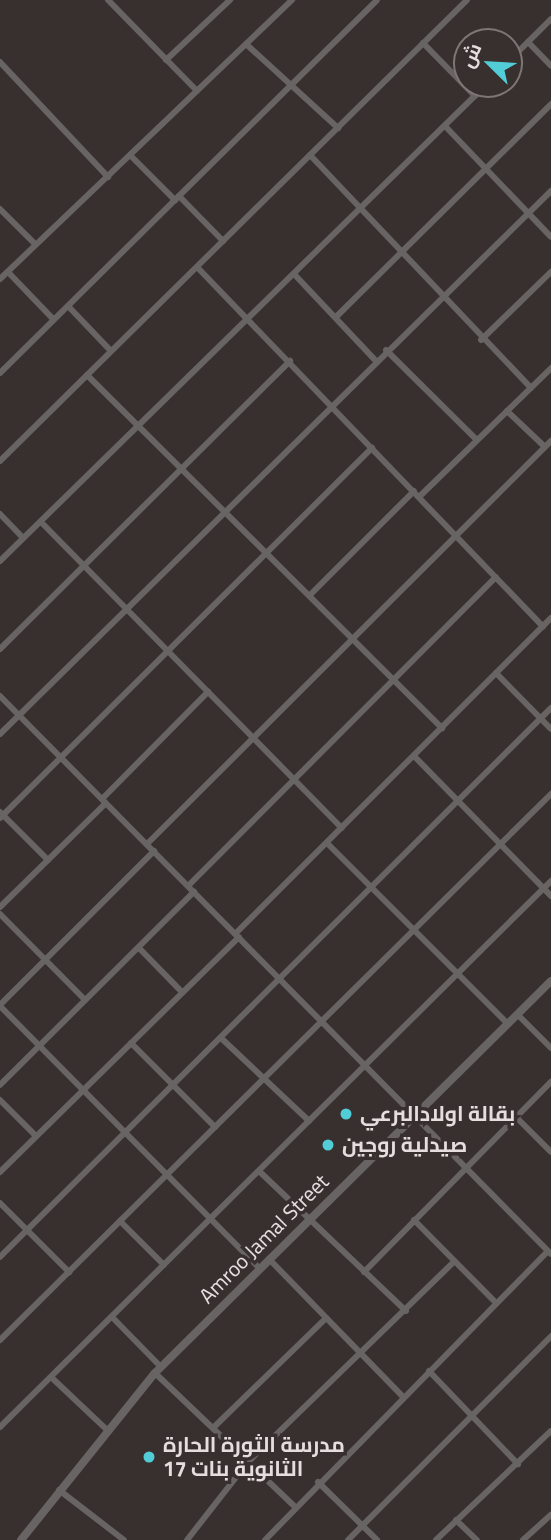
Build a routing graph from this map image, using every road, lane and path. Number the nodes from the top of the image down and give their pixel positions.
1 (108, 0) edge
2 (230, 0) edge
3 (292, 0) edge
4 (377, 0) edge
5 (467, 0) edge
6 (551, 19) edge
7 (527, 42) junction
8 (423, 43) junction
9 (246, 44) junction
10 (523, 46) edge
11 (166, 60) junction
12 (0, 62) edge
13 (551, 66) edge
14 (453, 74) edge
15 (291, 84) junction
16 (197, 91) junction
17 (473, 98) edge
18 (551, 104) edge
19 (446, 126) junction
20 (338, 128) junction
21 (130, 155) junction
22 (310, 155) junction
23 (486, 167) junction
24 (108, 177) junction
25 (551, 191) edge
26 (176, 198) junction
27 (0, 209) edge
28 (359, 211) junction
29 (528, 213) junction
30 (551, 237) edge
31 (223, 240) junction
32 (35, 244) junction
33 (398, 255) junction
34 (197, 267) junction
35 (8, 272) junction
36 (551, 272) edge
37 (294, 274) junction
38 (0, 279) edge
39 (438, 298) junction
40 (68, 306) junction
41 (335, 317) junction
42 (249, 318) junction
43 (54, 320) junction
44 (481, 340) junction
45 (386, 350) junction
46 (111, 351) junction
47 (375, 360) junction
48 (290, 361) junction
49 (551, 368) edge
50 (0, 373) edge
51 (87, 375) junction
52 (531, 388) junction
53 (331, 404) junction
54 (507, 411) junction
55 (138, 424) junction
56 (477, 440) junction
57 (551, 441) edge
58 (372, 447) junction
59 (545, 447) junction
60 (0, 461) edge
61 (183, 467) junction
62 (416, 494) junction
63 (225, 510) junction
64 (0, 514) edge
65 (41, 522) junction
66 (455, 534) junction
67 (23, 538) junction
68 (267, 552) junction
69 (0, 561) edge
70 (84, 566) junction
71 (496, 577) junction
72 (310, 595) junction
73 (126, 608) junction
74 (551, 618) edge
75 (542, 627) junction
76 (352, 638) junction
77 (0, 649) edge
78 (168, 651) junction
79 (496, 673) junction
80 (394, 680) junction
81 (208, 692) junction
82 (0, 696) edge
83 (551, 708) edge
84 (19, 715) junction
85 (541, 719) junction
86 (442, 728) junction
87 (551, 729) edge
88 (0, 734) edge
89 (253, 737) junction
90 (414, 756) junction
91 (61, 757) junction
92 (294, 779) junction
93 (551, 793) edge
94 (104, 801) junction
95 (458, 801) junction
96 (1, 815) edge
97 (342, 828) junction
98 (327, 843) junction
99 (147, 844) junction
100 (500, 844) junction
101 (153, 851) junction
102 (48, 860) junction
103 (551, 881) edge
104 (188, 886) junction
105 (371, 887) junction
106 (544, 888) junction
107 (194, 892) junction
108 (551, 896) edge
109 (0, 907) edge
110 (0, 914) edge
111 (414, 930) junction
112 (237, 935) junction
113 (139, 948) junction
114 (45, 960) junction
115 (456, 974) junction
116 (279, 978) junction
117 (551, 981) edge
118 (182, 992) junction
119 (85, 1000) junction
120 (0, 1006) edge
121 (517, 1014) junction
122 (322, 1021) junction
123 (507, 1023) junction
124 (222, 1038) junction
125 (131, 1042) junction
126 (40, 1046) junction
127 (551, 1048) edge
128 (365, 1065) junction
129 (264, 1078) junction
130 (551, 1082) edge
131 (173, 1085) junction
132 (0, 1086) edge
133 (83, 1090) junction
134 (0, 1100) edge
135 (414, 1115) junction
136 (516, 1117) junction
137 (309, 1121) junction
138 (215, 1127) junction
139 (125, 1133) junction
140 (36, 1136) junction
141 (551, 1152) edge
142 (466, 1168) junction
143 (259, 1171) junction
144 (0, 1172) edge
145 (167, 1175) junction
146 (0, 1203) edge
147 (210, 1219) junction
148 (309, 1220) junction
149 (414, 1220) junction
150 (120, 1221) junction
151 (27, 1230) junction
152 (550, 1252) edge
153 (0, 1257) edge
154 (269, 1259) junction
155 (454, 1262) junction
156 (164, 1265) junction
157 (260, 1269) junction
158 (69, 1272) junction
159 (364, 1272) junction
160 (496, 1303) junction
161 (405, 1311) junction
162 (112, 1317) junction
163 (326, 1318) junction
164 (551, 1336) edge
165 (0, 1340) edge
166 (362, 1356) junction
167 (158, 1370) junction
168 (429, 1371) junction
169 (51, 1377) junction
170 (403, 1397) junction
171 (472, 1414) junction
172 (0, 1426) edge
173 (213, 1428) junction
174 (107, 1430) junction
175 (551, 1431) edge
176 (545, 1437) junction
177 (551, 1444) edge
178 (248, 1462) junction
179 (518, 1464) junction
180 (318, 1482) junction
181 (57, 1489) junction
182 (293, 1505) junction
183 (551, 1515) edge
184 (456, 1520) junction
185 (362, 1524) junction
186 (119, 1539) edge
187 (21, 1540) edge
188 (187, 1540) edge
189 (265, 1540) edge
190 (348, 1540) edge
191 (376, 1540) edge
192 (436, 1540) edge
193 (477, 1540) edge
194 (523, 1540) edge

1 - 11 street
2 - 11 street
3 - 9 street
4 - 15 street
5 - 8 street
6 - 7 street
7 - 10 street
7 - 13 street
8 - 14 street
8 - 20 street
9 - 15 street
9 - 16 street
11 - 16 street
12 - 24 street
15 - 20 street
15 - 26 street
16 - 21 street
17 - 19 street
18 - 23 street
19 - 23 street
19 - 28 street
20 - 22 street
21 - 24 street
21 - 26 street
22 - 28 street
22 - 31 street
23 - 29 street
23 - 33 street
24 - 32 street
25 - 29 street
26 - 31 street
26 - 40 street
27 - 32 street
28 - 33 street
28 - 37 street
29 - 30 street
29 - 39 street
31 - 34 street
32 - 35 street
33 - 39 street
33 - 41 street
34 - 42 street
34 - 46 street
35 - 38 street
35 - 43 street
36 - 44 street
37 - 41 street
37 - 42 street
39 - 44 street
39 - 45 street
40 - 43 street
40 - 46 street
41 - 47 street
42 - 48 street
42 - 55 street
43 - 50 street
44 - 52 street
45 - 47 street
45 - 56 street
46 - 51 street
47 - 53 street
48 - 53 street
48 - 61 street
49 - 52 street
51 - 55 street
51 - 60 street
52 - 54 street
53 - 58 street
53 - 63 street
54 - 56 street
54 - 59 street
55 - 61 street
55 - 65 street
56 - 62 street
57 - 59 street
58 - 62 street
58 - 68 street
59 - 66 street
61 - 63 street
61 - 70 street
62 - 66 street
62 - 72 street
63 - 68 street
63 - 73 street
64 - 67 street
65 - 67 street
65 - 70 street
66 - 71 street
66 - 76 street
67 - 69 street
68 - 72 street
68 - 78 street
70 - 73 street
70 - 77 street
71 - 75 street
71 - 80 street
72 - 76 street
73 - 78 street
73 - 84 street
74 - 75 street
75 - 79 street
76 - 80 street
76 - 89 street
78 - 81 street
78 - 91 street
79 - 85 street
79 - 86 street
80 - 86 street
80 - 92 street
81 - 89 street
81 - 94 street
82 - 84 street
83 - 85 street
84 - 88 street
84 - 91 street
85 - 87 street
85 - 95 street
86 - 90 street
89 - 92 street
89 - 99 street
90 - 95 street
90 - 97 street
91 - 94 street
91 - 96 street
92 - 97 street
92 - 104 street
93 - 100 street
94 - 99 street
94 - 102 street
95 - 100 street
95 - 105 street
96 - 102 street
97 - 98 street
98 - 105 street
98 - 112 street
99 - 101 street
100 - 106 street
100 - 111 street
101 - 104 street
101 - 114 street
102 - 109 street
103 - 106 street
104 - 107 street
105 - 111 street
105 - 116 street
106 - 108 street
106 - 115 street
107 - 112 street
107 - 113 street
110 - 114 street
111 - 115 street
111 - 122 street
112 - 116 street
112 - 118 street
113 - 118 street
113 - 119 street
114 - 119 street
114 - 120 street
115 - 123 street
115 - 128 street
116 - 122 street
116 - 124 street
117 - 121 street, Amroo Jamal Street
118 - 125 street
119 - 126 street
120 - 126 street
121 - 123 street, Amroo Jamal Street
121 - 127 street
122 - 128 street
122 - 129 street
123 - 135 street, Amroo Jamal Street
124 - 129 street
124 - 131 street
125 - 131 street
125 - 133 street
126 - 132 street
126 - 133 street
128 - 135 street
128 - 137 street
129 - 137 street
129 - 138 street
130 - 136 street
131 - 138 street
131 - 139 street
133 - 139 street
133 - 140 street
134 - 140 street
135 - 142 street
135 - 148 street, Amroo Jamal Street
136 - 141 street
136 - 142 street
137 - 143 street
138 - 145 street
139 - 145 street
139 - 151 street
140 - 144 street
142 - 149 street
142 - 152 street
143 - 147 street
143 - 148 street
145 - 147 street
145 - 150 street
146 - 151 street
147 - 156 street
147 - 157 street
148 - 154 street, Amroo Jamal Street
148 - 159 street
149 - 155 street
149 - 159 street
150 - 156 street
150 - 158 street
151 - 153 street
151 - 158 street
152 - 160 street
154 - 157 street, Amroo Jamal Street
154 - 163 street
155 - 160 street
155 - 161 street
156 - 162 street
157 - 167 street, Amroo Jamal Street
158 - 165 street
159 - 161 street
160 - 168 street
161 - 166 street
162 - 167 street
162 - 169 street
163 - 166 street
163 - 173 street
164 - 171 street
166 - 170 street
166 - 178 street
167 - 173 street
167 - 174 street, Amroo Jamal Street
168 - 170 street
168 - 171 street
169 - 172 street
169 - 174 street
170 - 180 street
171 - 179 street
171 - 185 street
173 - 178 street
174 - 181 street, Amroo Jamal Street
175 - 176 street
176 - 177 street
176 - 179 street
178 - 182 street
178 - 188 street
179 - 184 street
180 - 182 street
180 - 185 street
181 - 186 street
181 - 187 street, Amroo Jamal Street
182 - 189 street
183 - 194 street
184 - 192 street
184 - 193 street
185 - 190 street
185 - 191 street

